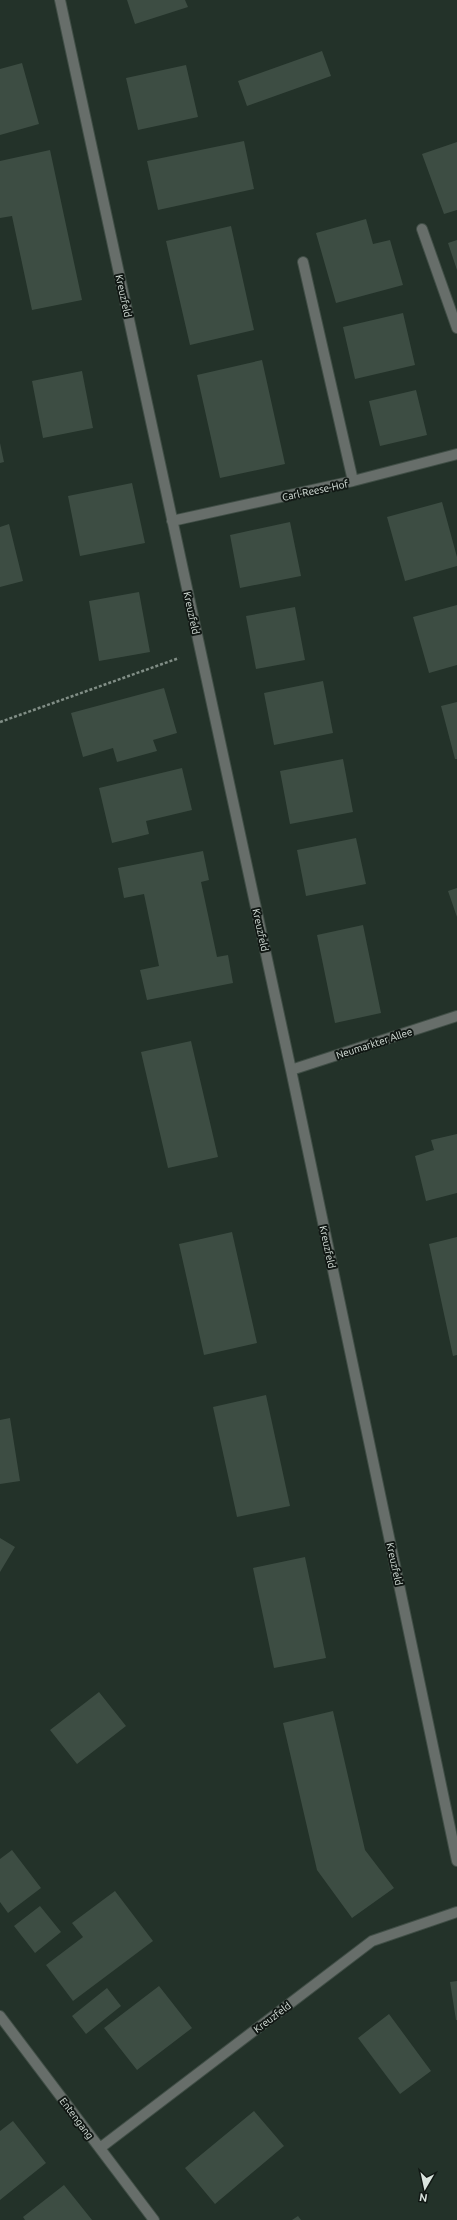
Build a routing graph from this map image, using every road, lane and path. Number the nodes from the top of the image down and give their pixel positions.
1 (60, 0) edge
2 (422, 229) dead end
3 (303, 262) dead end
4 (457, 328) edge
5 (457, 454) edge
6 (353, 481) junction
7 (172, 521) junction
8 (200, 650) junction
9 (0, 722) edge
10 (457, 1016) edge
11 (291, 1070) junction
12 (457, 1861) edge
13 (457, 1912) edge
14 (0, 2016) edge
15 (100, 2148) junction
16 (154, 2220) edge

1 - 7 street, Kreuzfeld
2 - 4 street
3 - 6 street
5 - 6 street, Carl-Reese-Hof
6 - 7 street, Carl-Reese-Hof
7 - 8 street, Kreuzfeld
8 - 9 path
8 - 11 street, Kreuzfeld
10 - 11 street, Neumarkter Allee
11 - 12 street, Kreuzfeld
13 - 15 street, Kreuzfeld
14 - 15 street, Entengang
15 - 16 street, Entengang

